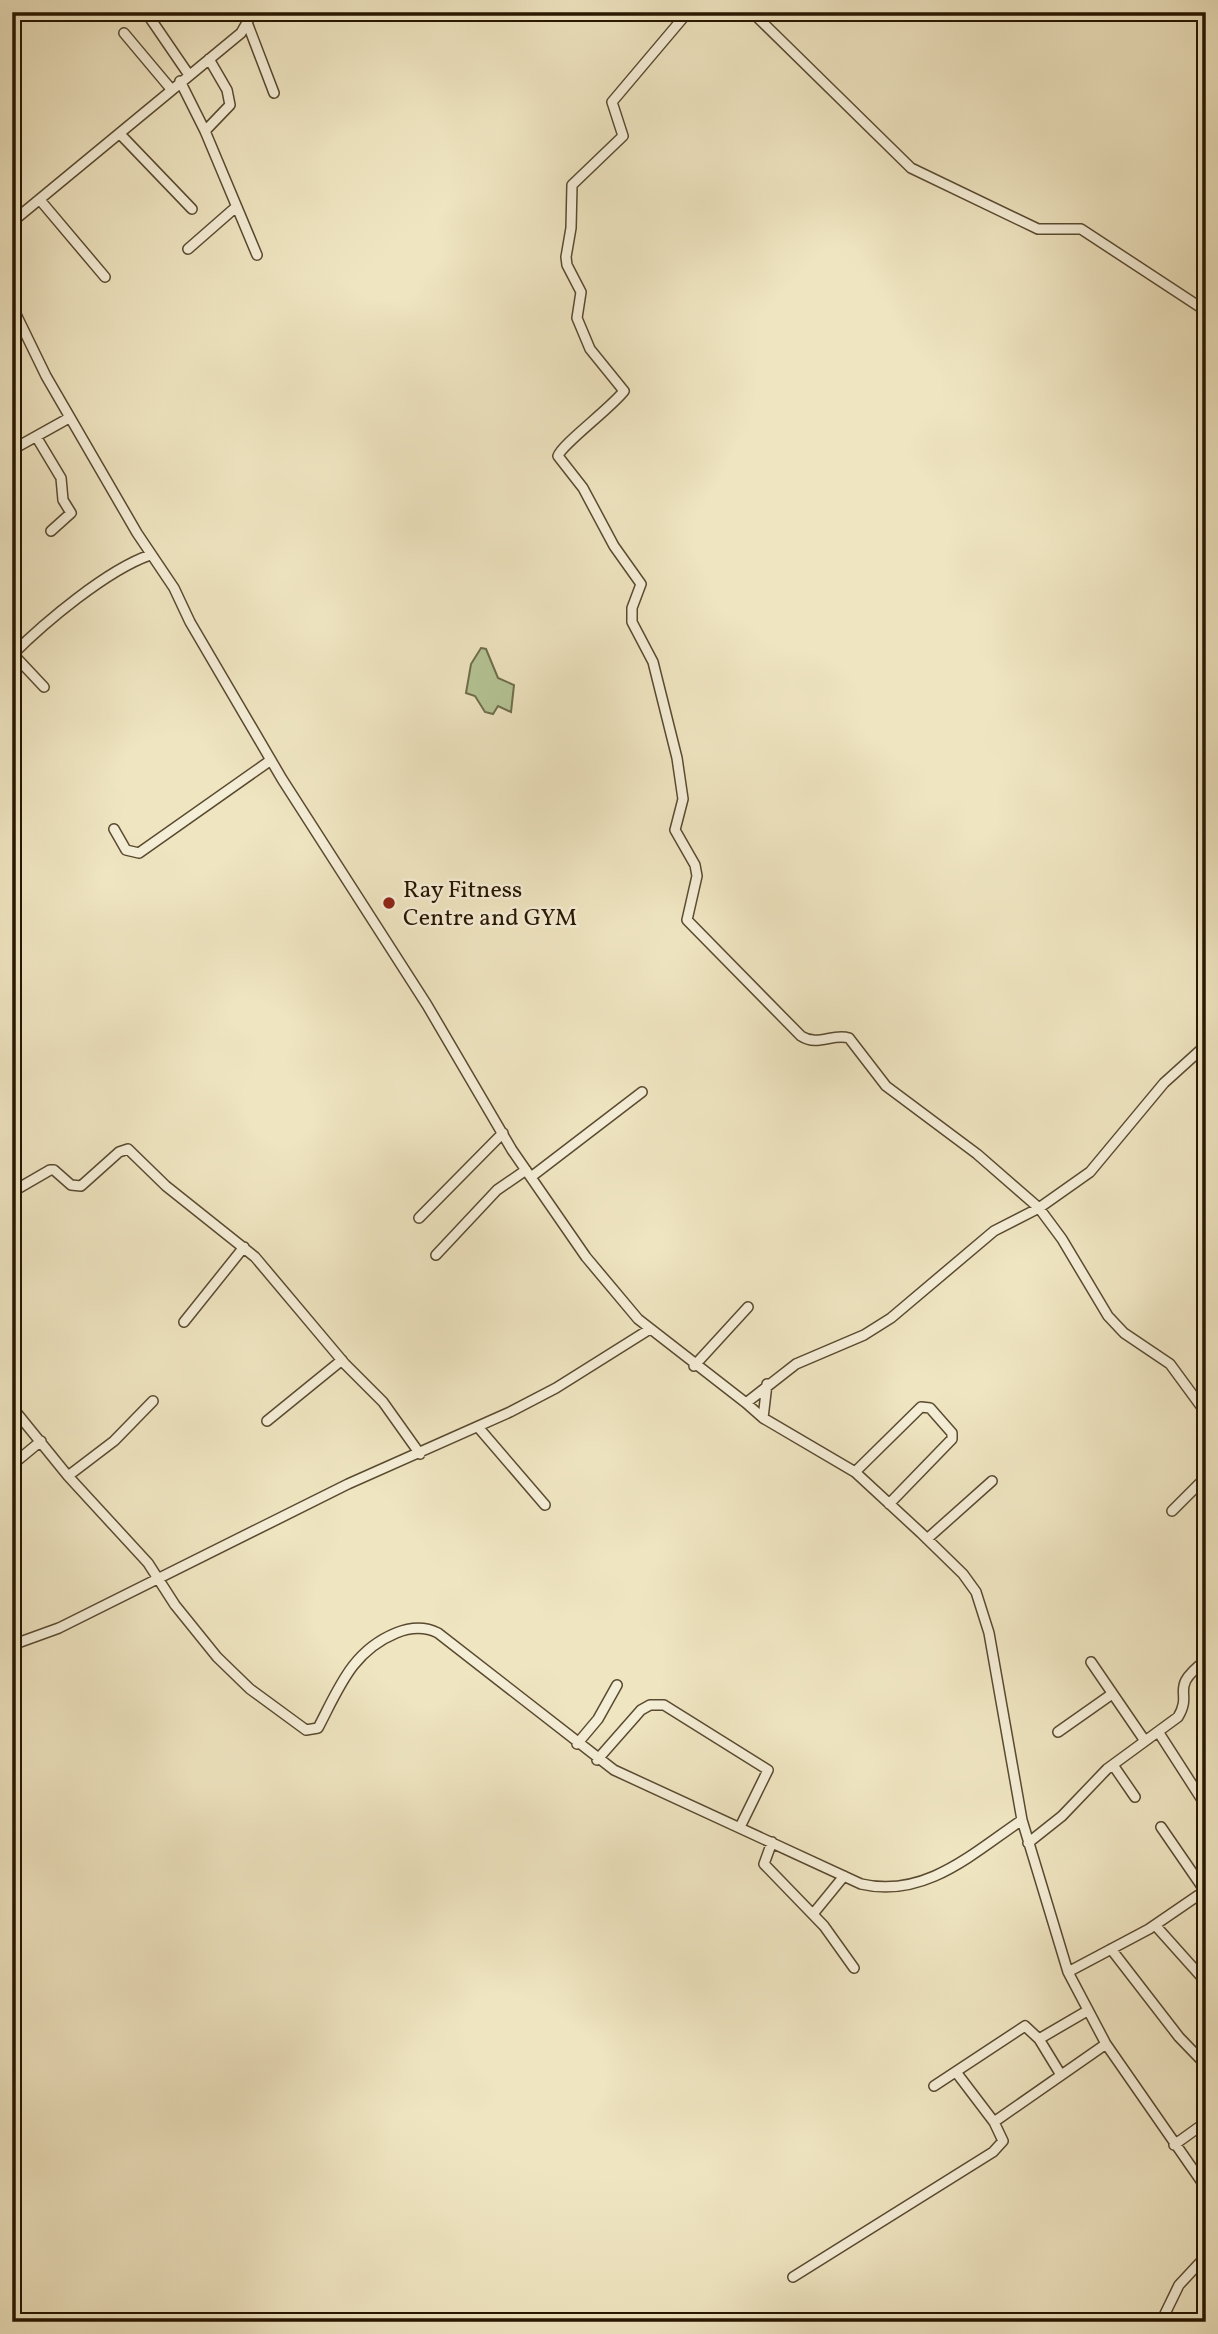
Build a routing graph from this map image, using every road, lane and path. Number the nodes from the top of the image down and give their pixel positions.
1 (253, 12) edge
2 (688, 12) edge
3 (752, 12) edge
4 (150, 18) dead end
5 (248, 25) junction
6 (124, 33) dead end
7 (209, 59) junction
8 (189, 75) junction
9 (180, 82) junction
10 (171, 89) junction
11 (274, 93) dead end
12 (205, 131) junction
13 (120, 134) junction
14 (40, 200) junction
15 (236, 207) junction
16 (192, 209) dead end
17 (12, 222) edge
18 (188, 249) dead end
19 (257, 255) dead end
20 (105, 277) dead end
21 (12, 306) edge
22 (1206, 311) edge
23 (69, 418) junction
24 (37, 438) junction
25 (17, 447) dead end
26 (51, 531) dead end
27 (150, 555) junction
28 (13, 654) edge
29 (44, 687) dead end
30 (271, 760) junction
31 (114, 829) dead end
32 (1206, 1045) edge
33 (642, 1092) dead end
34 (503, 1133) junction
35 (528, 1174) junction
36 (12, 1192) edge
37 (1039, 1208) junction
38 (419, 1217) dead end
39 (244, 1247) junction
40 (436, 1255) dead end
41 (748, 1307) dead end
42 (184, 1322) dead end
43 (650, 1329) junction
44 (342, 1360) junction
45 (694, 1366) junction
46 (767, 1384) junction
47 (153, 1401) dead end
48 (746, 1403) junction
49 (12, 1407) edge
50 (1206, 1413) edge
51 (763, 1418) junction
52 (267, 1421) dead end
53 (478, 1427) junction
54 (41, 1441) junction
55 (420, 1454) junction
56 (12, 1465) edge
57 (855, 1472) junction
58 (68, 1476) junction
59 (1206, 1477) edge
60 (992, 1481) dead end
61 (889, 1504) junction
62 (545, 1505) dead end
63 (1172, 1511) dead end
64 (927, 1539) junction
65 (158, 1579) junction
66 (12, 1646) edge
67 (1206, 1660) edge
68 (1091, 1662) dead end
69 (617, 1685) dead end
70 (1112, 1694) junction
71 (1058, 1732) dead end
72 (1159, 1733) junction
73 (1145, 1741) junction
74 (577, 1744) junction
75 (597, 1760) junction
76 (1113, 1765) junction
77 (1135, 1797) dead end
78 (1206, 1806) edge
79 (1022, 1820) junction
80 (740, 1827) junction
81 (1161, 1827) dead end
82 (772, 1842) junction
83 (1028, 1843) junction
84 (844, 1876) junction
85 (1206, 1890) edge
86 (813, 1914) junction
87 (1155, 1925) junction
88 (1111, 1949) junction
89 (854, 1968) dead end
90 (1068, 1972) junction
91 (1206, 1982) edge
92 (1087, 2011) junction
93 (1039, 2039) junction
94 (1106, 2044) junction
95 (1206, 2065) edge
96 (956, 2071) junction
97 (1061, 2075) junction
98 (934, 2086) dead end
99 (994, 2122) junction
100 (1206, 2122) edge
101 (1174, 2145) junction
102 (1206, 2188) edge
103 (1206, 2256) edge
104 (793, 2277) dead end
105 (1161, 2322) edge

1 - 5 street
2 - 37 street
3 - 22 street
4 - 8 street
5 - 7 street
5 - 11 street
6 - 10 street
7 - 8 street
7 - 12 street
8 - 9 street
9 - 10 street
9 - 12 street
10 - 13 street
12 - 15 street
13 - 14 street
13 - 16 street
14 - 17 street
14 - 20 street
15 - 18 street
15 - 19 street
21 - 23 street
23 - 24 street
23 - 27 street
24 - 25 street
24 - 26 street
27 - 28 street
27 - 30 street
28 - 29 street
30 - 31 street
30 - 34 street
32 - 37 street
33 - 35 street
34 - 35 street
34 - 38 street
35 - 40 street
35 - 43 street
36 - 39 street
37 - 46 street
37 - 50 street
39 - 42 street
39 - 44 street
41 - 45 street
43 - 45 street
43 - 53 street
44 - 52 street
44 - 55 street
45 - 48 street
46 - 48 street
46 - 51 street
47 - 58 street
48 - 51 street
49 - 54 street
51 - 57 street
53 - 55 street
53 - 62 street
54 - 56 street
54 - 58 street
55 - 65 street
57 - 61 street
57 - 61 street
58 - 65 street
59 - 63 street
60 - 64 street
61 - 64 street
64 - 79 street
65 - 66 street
65 - 74 street
67 - 72 street
68 - 70 street
69 - 74 street
70 - 71 street
70 - 73 street
72 - 73 street
72 - 78 street
73 - 76 street
74 - 75 street
75 - 80 street
75 - 80 street
76 - 77 street
76 - 83 street
79 - 83 street
79 - 84 street
80 - 82 street
81 - 85 street
82 - 84 street
82 - 86 street
83 - 90 street
84 - 86 street
85 - 87 street
86 - 89 street
87 - 88 street
87 - 91 street
88 - 90 street
88 - 95 street
90 - 92 street
92 - 93 street
92 - 94 street
93 - 96 street
93 - 97 street
94 - 97 street
94 - 101 street
96 - 98 street
96 - 99 street
97 - 99 street
99 - 104 street
100 - 101 street
101 - 102 street
103 - 105 street

